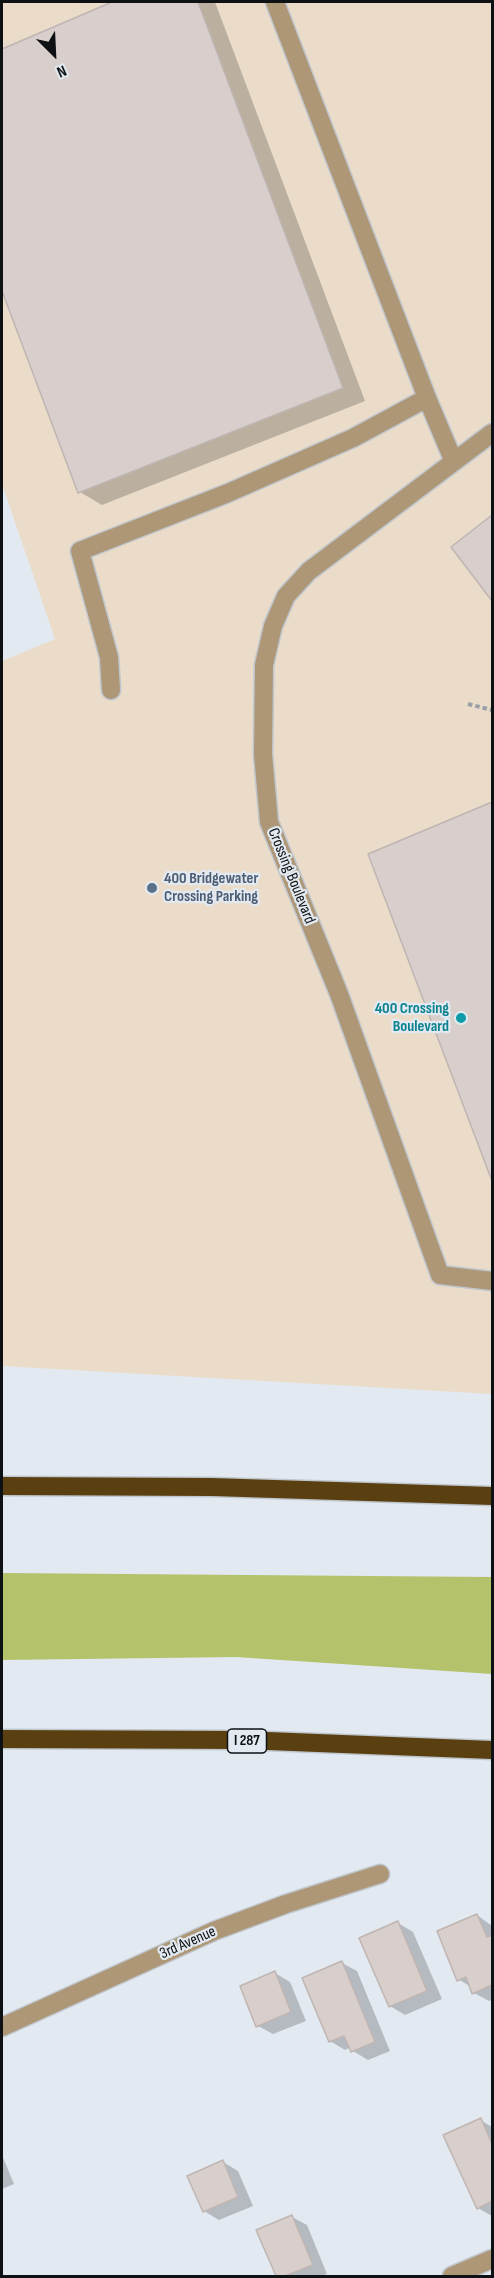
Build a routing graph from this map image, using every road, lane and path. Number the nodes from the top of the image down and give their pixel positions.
1 (275, 2) edge
2 (427, 398) junction
3 (492, 433) edge
4 (454, 462) junction
5 (111, 690) dead end
6 (468, 704) dead end
7 (492, 710) edge
8 (492, 1281) edge
9 (2, 1486) edge
10 (492, 1496) edge
11 (2, 1739) edge
12 (492, 1750) edge
13 (380, 1874) dead end
14 (2, 2027) edge
15 (492, 2259) edge
16 (452, 2277) edge

1 - 2 street
2 - 4 street
2 - 5 street
3 - 4 street, Crossing Boulevard
4 - 8 street, Crossing Boulevard
6 - 7 path
9 - 10 highway
11 - 12 highway, I 287
13 - 14 street, 3rd Avenue
15 - 16 street

